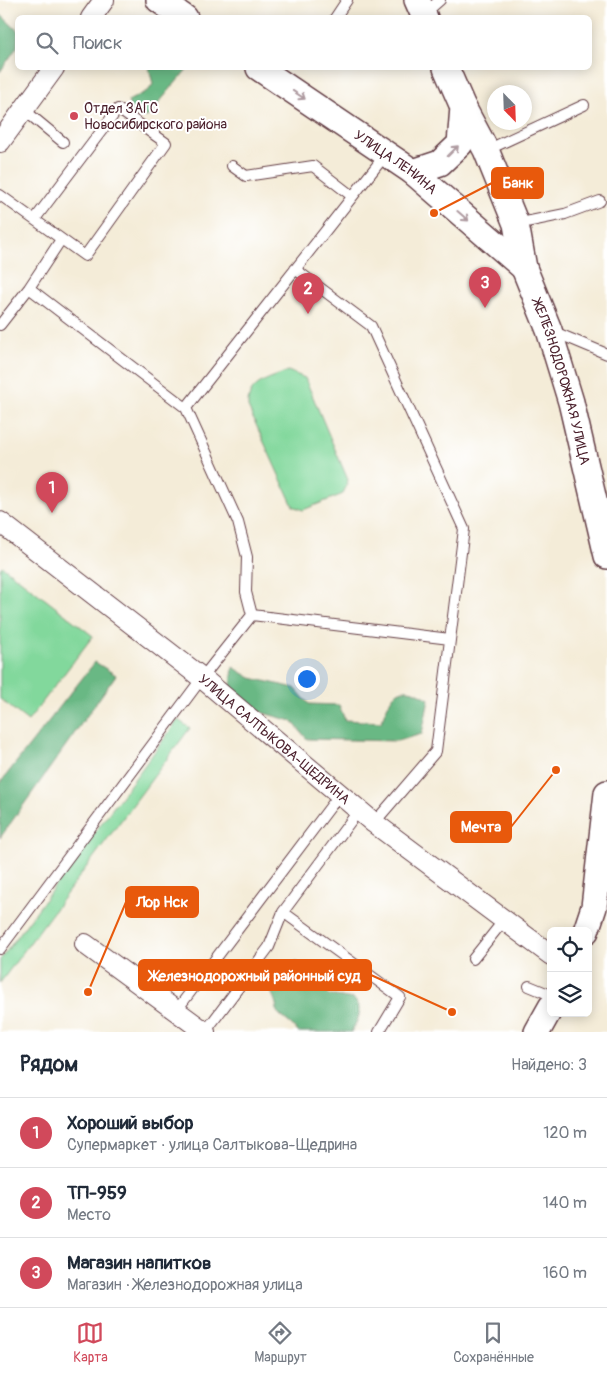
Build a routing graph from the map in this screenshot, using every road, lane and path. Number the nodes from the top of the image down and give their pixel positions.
1 (104, 0) edge
2 (159, 0) edge
3 (347, 0) edge
4 (93, 15) edge
5 (181, 15) edge
6 (337, 15) edge
7 (52, 70) edge
8 (262, 70) edge
9 (447, 70) edge
10 (584, 106) dead end
11 (462, 107) junction
12 (23, 109) junction
13 (0, 142) edge
14 (63, 142) dead end
15 (486, 150) junction
16 (386, 154) junction
17 (232, 166) dead end
18 (413, 172) junction
19 (0, 195) edge
20 (352, 196) junction
21 (600, 201) dead end
22 (34, 219) junction
23 (516, 224) junction
24 (60, 240) junction
25 (295, 268) junction
26 (524, 268) junction
27 (29, 288) junction
28 (0, 325) edge
29 (549, 330) junction
30 (607, 354) edge
31 (186, 408) junction
32 (0, 523) edge
33 (607, 556) edge
34 (252, 615) junction
35 (450, 639) junction
36 (202, 678) junction
37 (607, 793) edge
38 (340, 794) junction
39 (359, 810) junction
40 (374, 823) junction
41 (600, 906) edge
42 (283, 912) junction
43 (504, 920) junction
44 (588, 927) edge
45 (86, 944) dead end
46 (0, 949) edge
47 (547, 952) edge
48 (473, 959) dead end
49 (529, 986) dead end
50 (547, 993) edge
51 (176, 1011) junction
52 (547, 1014) edge
53 (205, 1032) edge
54 (379, 1032) edge
55 (537, 1032) edge

1 - 4 street
2 - 5 street
3 - 6 lane
7 - 12 street
8 -> 16 street, УЛИЦА ЛЕНИНА
9 - 11 street, ЖЕЛЕЗНОДОРОЖНАЯ УЛИЦА
10 - 15 lane
11 - 15 street, ЖЕЛЕЗНОДОРОЖНАЯ УЛИЦА
18 -> 11 street
12 - 13 street
12 - 14 lane
15 - 23 street, ЖЕЛЕЗНОДОРОЖНАЯ УЛИЦА
16 - 18 street, УЛИЦА ЛЕНИНА
16 - 20 lane
17 - 20 lane
18 -> 26 street, УЛИЦА ЛЕНИНА
19 - 22 lane
20 - 25 lane
21 - 23 lane
22 - 24 lane
22 - 24 lane
23 - 26 street, ЖЕЛЕЗНОДОРОЖНАЯ УЛИЦА
24 - 27 lane
25 - 31 lane
25 - 35 lane
26 - 29 street, ЖЕЛЕЗНОДОРОЖНАЯ УЛИЦА
27 - 28 lane
27 - 31 lane
29 - 30 lane
29 - 33 street, ЖЕЛЕЗНОДОРОЖНАЯ УЛИЦА
31 - 34 lane
32 - 36 street, УЛИЦА САЛТЫКОВА-ЩЕДРИНА
34 - 35 lane
34 - 36 lane
35 - 40 lane
36 - 38 street, УЛИЦА САЛТЫКОВА-ЩЕДРИНА
36 - 46 lane
37 - 41 street
38 - 39 street, УЛИЦА САЛТЫКОВА-ЩЕДРИНА
38 - 51 lane
39 - 40 street, УЛИЦА САЛТЫКОВА-ЩЕДРИНА
39 - 42 lane
40 - 43 street, УЛИЦА САЛТЫКОВА-ЩЕДРИНА
41 - 44 street
42 - 53 lane
42 - 54 lane
43 - 47 street, УЛИЦА САЛТЫКОВА-ЩЕДРИНА
43 - 48 lane
45 - 51 street
49 - 50 lane
51 - 53 street
52 - 55 street

